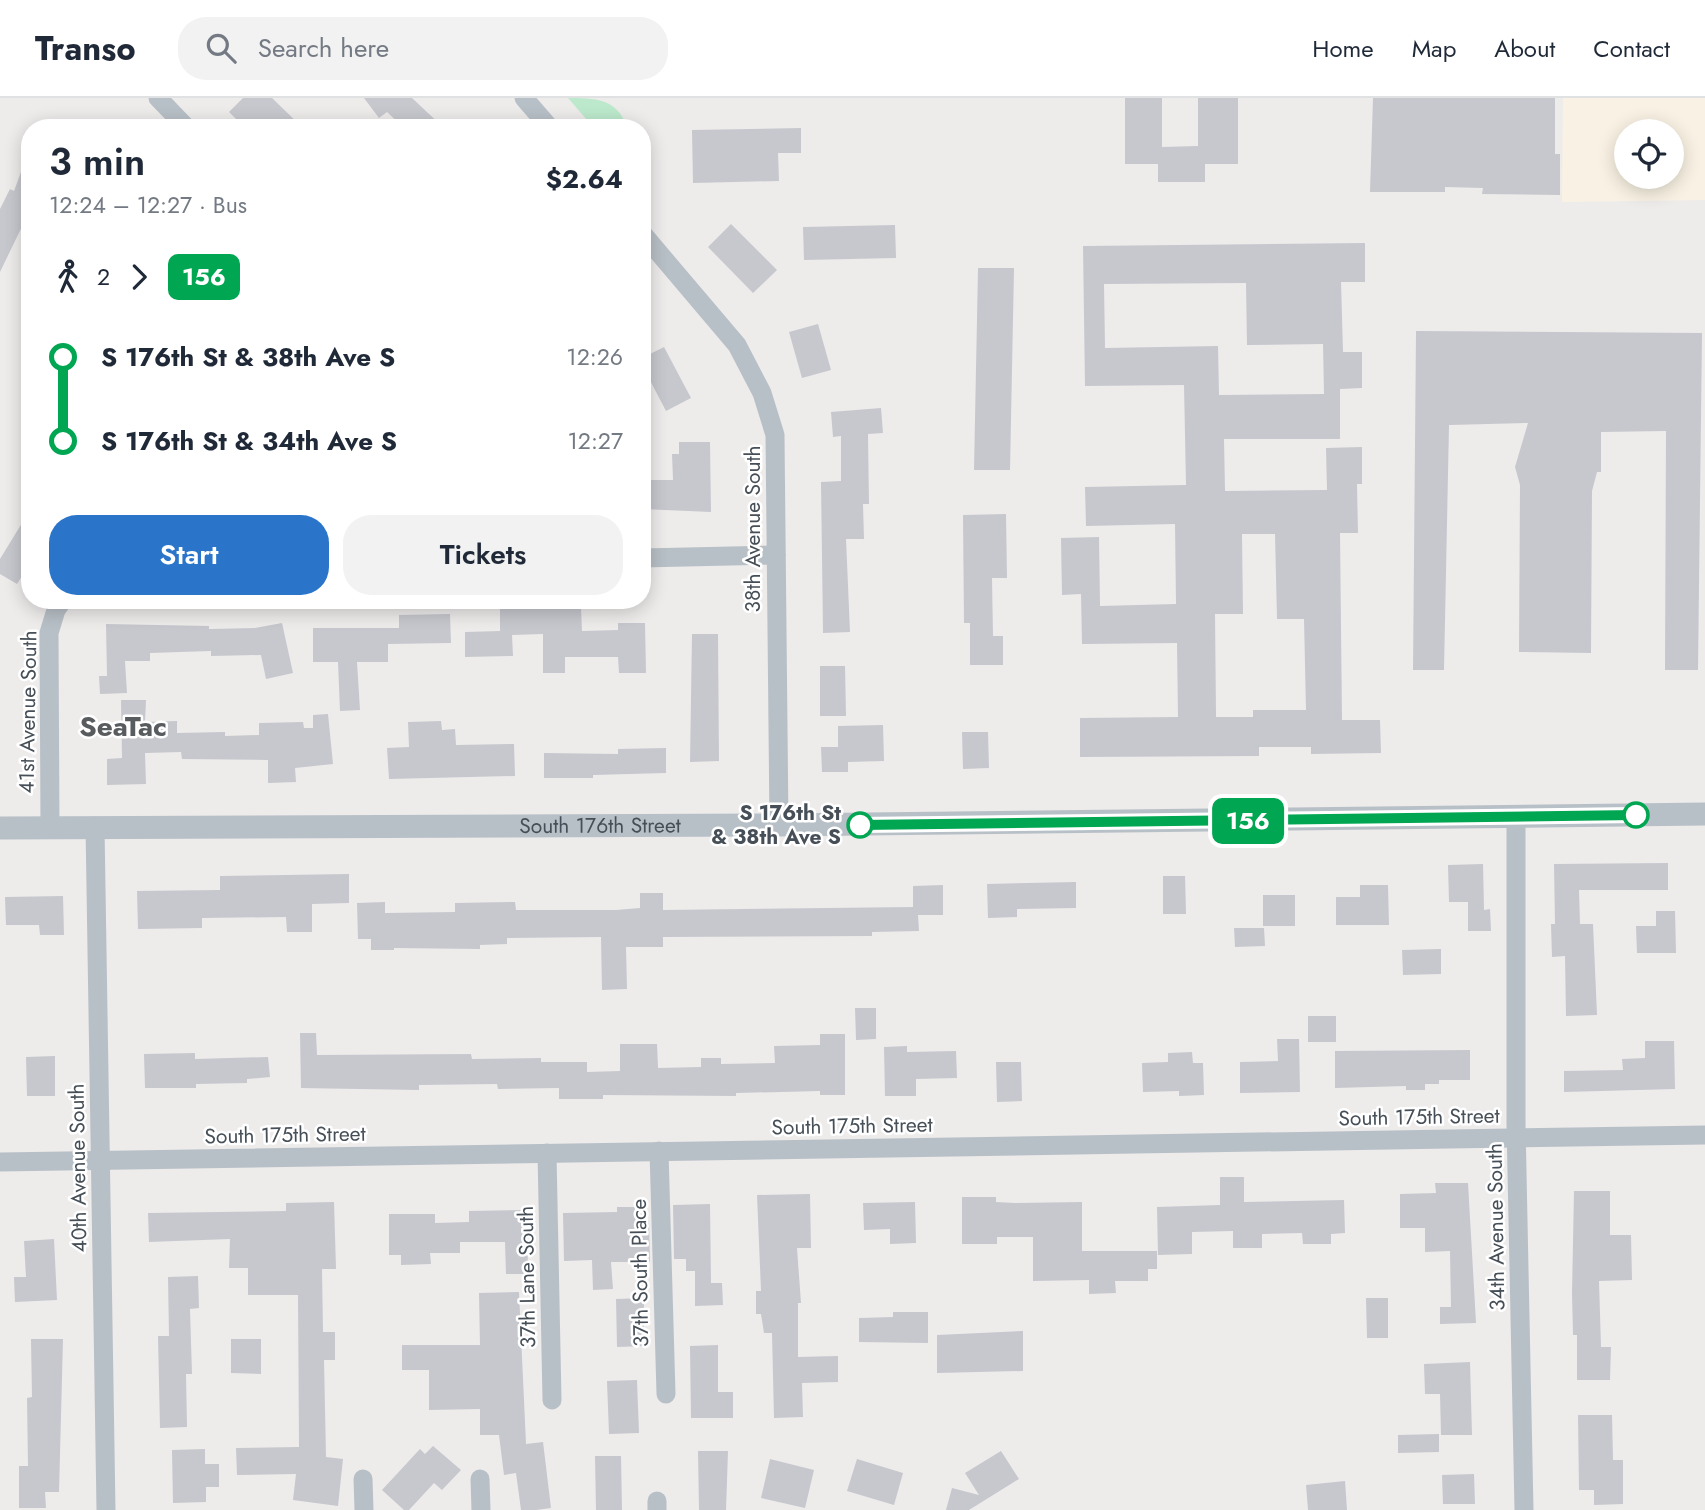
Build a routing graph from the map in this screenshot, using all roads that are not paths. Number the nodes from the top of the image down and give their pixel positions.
1 (158, 98) edge
2 (524, 98) edge
3 (178, 119) edge
4 (542, 119) edge
5 (651, 243) edge
6 (776, 555) junction
7 (651, 558) edge
8 (56, 609) edge
9 (1705, 814) edge
10 (1516, 817) junction
11 (779, 825) junction
12 (96, 826) junction
13 (0, 828) edge
14 (50, 828) junction
15 (1705, 1135) edge
16 (1517, 1138) junction
17 (659, 1151) junction
18 (547, 1153) junction
19 (101, 1161) junction
20 (0, 1162) edge
21 (666, 1394) dead end
22 (552, 1400) dead end
23 (363, 1479) dead end
24 (480, 1479) dead end
25 (106, 1510) edge
26 (364, 1510) edge
27 (481, 1510) edge
28 (1524, 1510) edge

1 - 3 street
2 - 4 street
5 - 6 street, 38th Avenue South
6 - 7 street
6 - 11 street, 38th Avenue South
8 - 14 street, 41st Avenue South
9 - 10 street, South 176th Street
10 - 11 street, South 176th Street
10 - 16 street, 34th Avenue South
11 - 12 street, South 176th Street
12 - 14 street, South 176th Street
12 - 19 street, 40th Avenue South
13 - 14 street, South 176th Street
15 - 16 street, South 175th Street
16 - 17 street, South 175th Street
16 - 28 street, 34th Avenue South
17 - 18 street, South 175th Street
17 - 21 street, 37th South Place
18 - 19 street, South 175th Street
18 - 22 street, 37th Lane South
19 - 20 street, South 175th Street
19 - 25 street, 40th Avenue South
23 - 26 street
24 - 27 street

